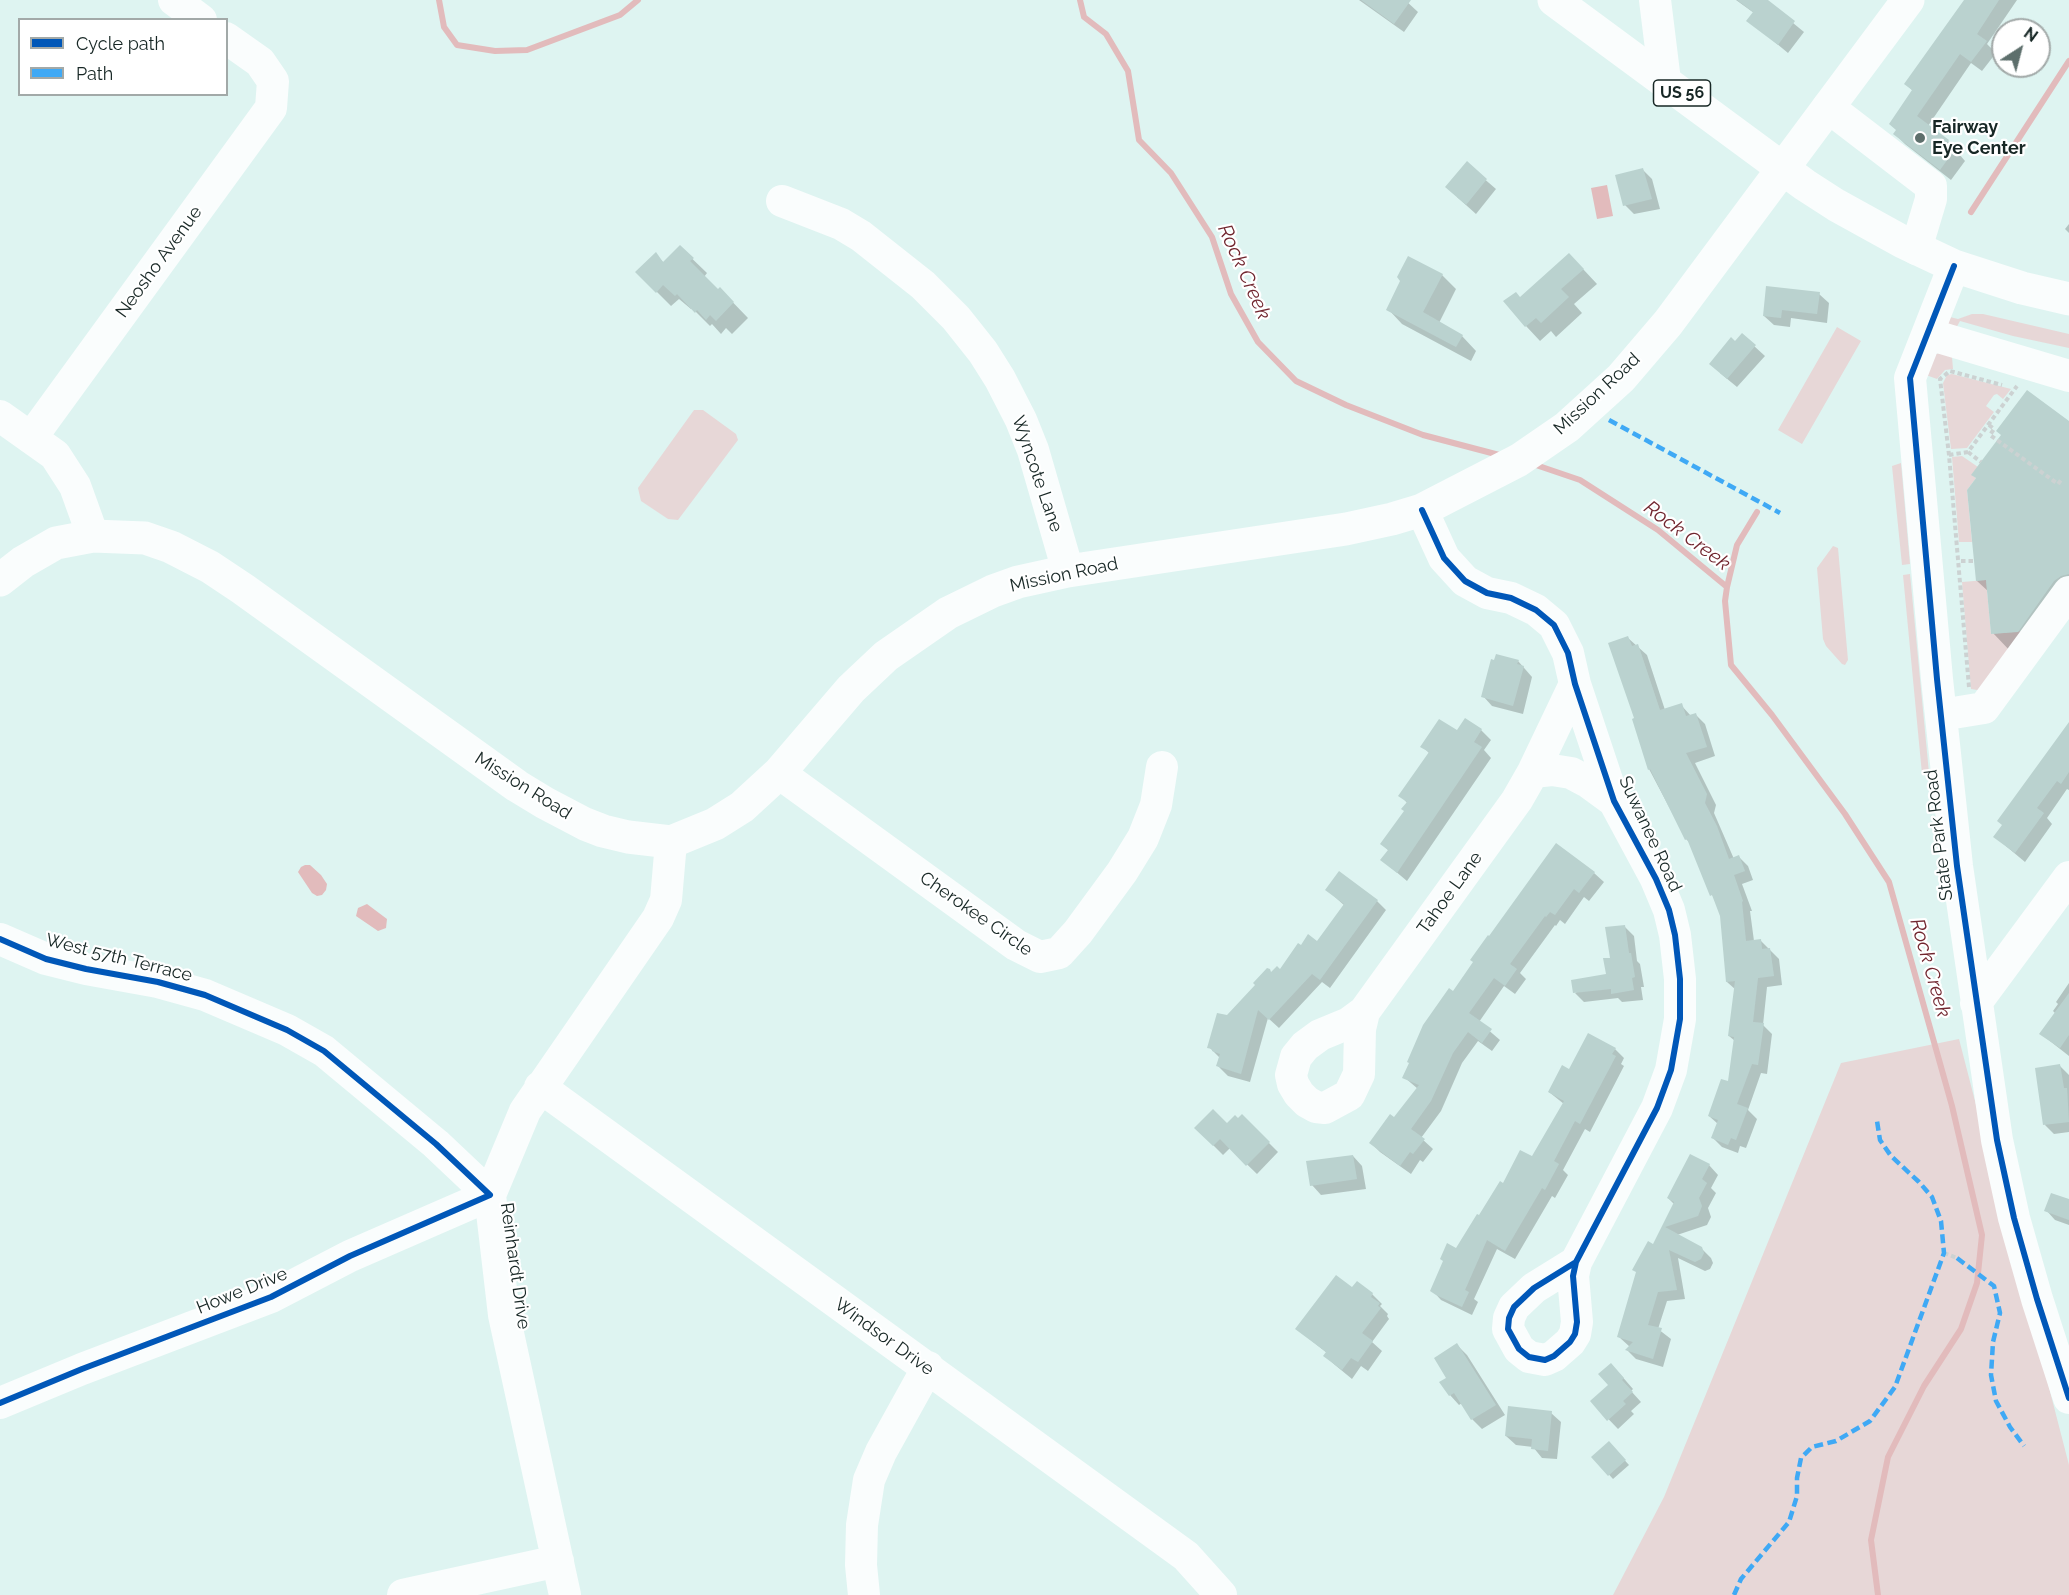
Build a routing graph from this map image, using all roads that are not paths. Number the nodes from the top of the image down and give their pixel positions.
1 (174, 0) edge
2 (1554, 0) edge
3 (1586, 0) edge
4 (1655, 0) edge
5 (1908, 0) edge
6 (198, 18) edge
7 (228, 39) edge
8 (1665, 81) junction
9 (1828, 107) junction
10 (1783, 168) junction
11 (782, 201) dead end
12 (1916, 249) junction
13 (1954, 266) junction
14 (2069, 299) edge
15 (1928, 334) junction
16 (2069, 376) edge
17 (0, 416) edge
18 (31, 438) junction
19 (1429, 506) junction
20 (93, 536) junction
21 (1068, 571) junction
22 (0, 580) edge
23 (2069, 592) edge
24 (1575, 684) junction
25 (1956, 713) junction
26 (1162, 767) dead end
27 (1533, 772) junction
28 (779, 773) junction
29 (1614, 801) junction
30 (670, 842) junction
31 (2069, 877) edge
32 (0, 939) edge
33 (1976, 1003) junction
34 (1364, 1012) dead end
35 (540, 1087) junction
36 (490, 1195) junction
37 (1576, 1262) dead end
38 (928, 1367) junction
39 (2068, 1391) edge
40 (0, 1403) edge
41 (558, 1561) junction
42 (403, 1595) edge
43 (565, 1595) edge
44 (864, 1595) edge
45 (1221, 1595) edge

1 - 6 street
2 - 3 street
2 - 8 main road, US 56
4 - 8 street
5 - 9 main road, Mission Road
7 - 18 street, Neosho Avenue
8 - 10 main road, US 56
9 - 10 main road, Mission Road
9 - 12 street
10 - 12 main road, US 56
10 - 19 main road, Mission Road
11 - 21 street, Wyncote Lane
12 - 13 main road, US 56
13 - 14 main road, US 56
13 - 15 street, State Park Road
15 - 16 street
15 - 25 street, State Park Road
17 - 18 street
18 - 20 street
19 - 21 main road, Mission Road
19 - 24 street, Suwanee Road
20 - 22 main road, Mission Road
20 - 30 main road, Mission Road
21 - 28 main road, Mission Road
23 - 25 street
24 - 27 street, Tahoe Lane
24 - 29 street, Suwanee Road
25 - 33 street, State Park Road
26 - 28 street, Cherokee Circle
27 - 29 street
27 - 34 street, Tahoe Lane
28 - 30 main road, Mission Road
29 - 37 street, Suwanee Road
30 - 35 street, Reinhardt Drive
31 - 33 street
32 - 36 street, West 57th Terrace
33 - 39 street, State Park Road
35 - 36 street, Reinhardt Drive
35 - 38 street, Windsor Drive
36 - 40 street, Howe Drive
36 - 41 street, Reinhardt Drive
38 - 44 street
38 - 45 street, Windsor Drive
41 - 42 street
41 - 43 street, Reinhardt Drive

